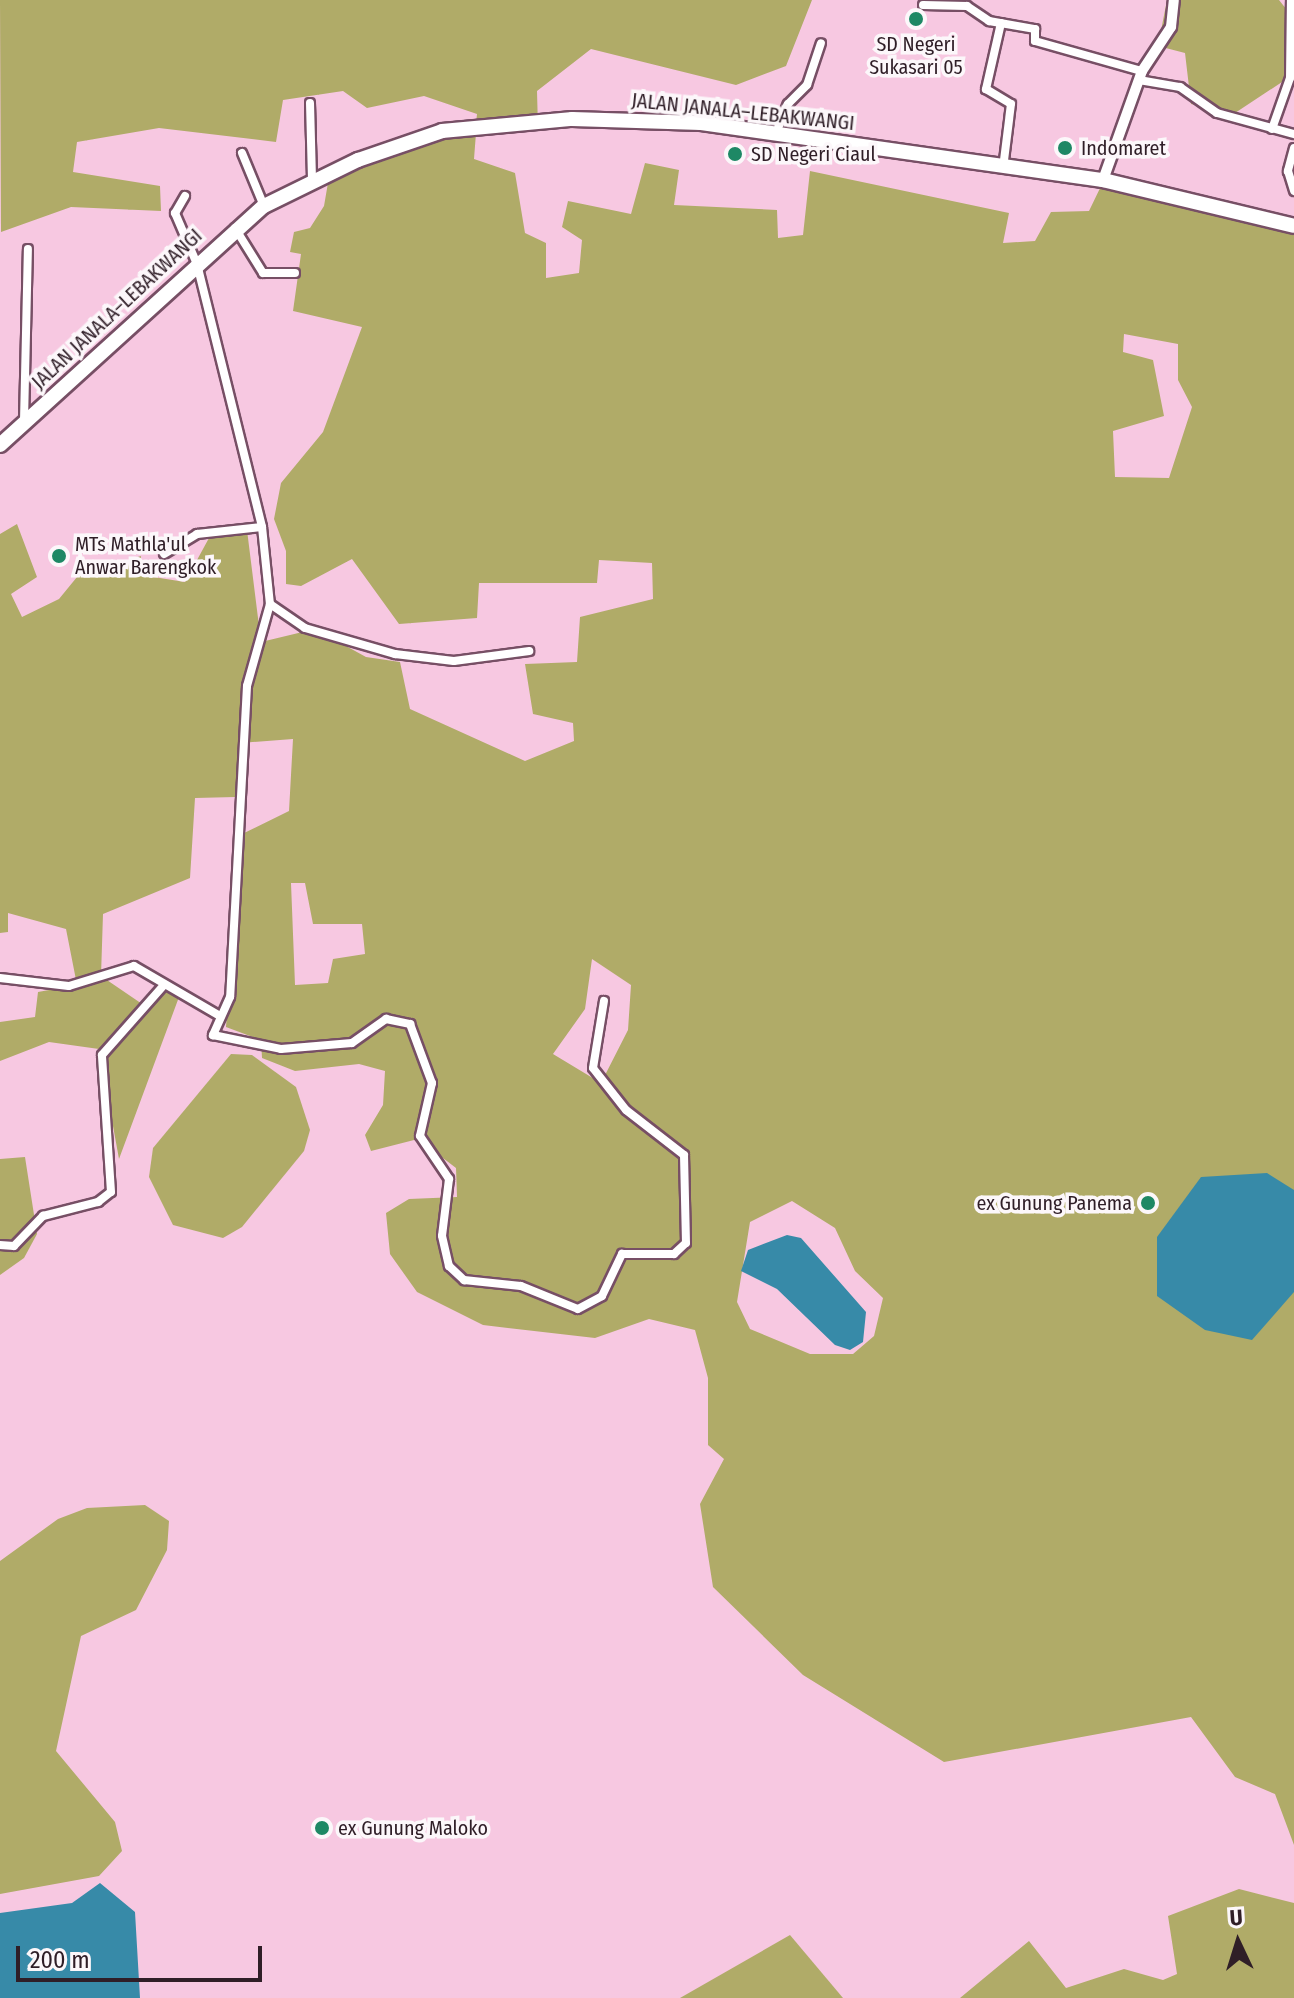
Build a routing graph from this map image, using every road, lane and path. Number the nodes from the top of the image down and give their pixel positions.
1 (1174, 0) edge
2 (1291, 0) edge
3 (923, 5) dead end
4 (1001, 23) junction
5 (821, 43) dead end
6 (1140, 75) junction
7 (310, 103) dead end
8 (1272, 129) junction
9 (776, 133) junction
10 (1294, 134) edge
11 (1294, 148) edge
12 (242, 153) dead end
13 (1003, 169) junction
14 (312, 180) junction
15 (1103, 180) junction
16 (1294, 191) edge
17 (185, 196) dead end
18 (264, 206) junction
19 (1294, 225) edge
20 (235, 228) junction
21 (28, 249) dead end
22 (197, 264) junction
23 (295, 273) dead end
24 (24, 422) junction
25 (0, 445) edge
26 (262, 527) junction
27 (164, 554) dead end
28 (270, 604) junction
29 (529, 651) dead end
30 (0, 978) edge
31 (164, 985) junction
32 (604, 1001) dead end
33 (220, 1016) junction
34 (0, 1245) edge

1 - 6 street
2 - 8 street
3 - 4 street
4 - 6 street
4 - 13 street
5 - 9 street
6 - 8 street
6 - 15 street
7 - 14 street
8 - 10 street
9 - 13 main road, JALAN JANALA–LEBAKWANGI
9 - 14 main road, JALAN JANALA–LEBAKWANGI
11 - 16 street
12 - 18 street
13 - 15 main road, JALAN JANALA–LEBAKWANGI
14 - 18 main road, JALAN JANALA–LEBAKWANGI
15 - 19 main road, JALAN JANALA–LEBAKWANGI
17 - 22 street
18 - 20 main road, JALAN JANALA–LEBAKWANGI
20 - 22 main road, JALAN JANALA–LEBAKWANGI
20 - 23 street
21 - 24 street
22 - 24 main road, JALAN JANALA–LEBAKWANGI
22 - 26 street
24 - 25 main road, JALAN JANALA–LEBAKWANGI
26 - 27 street
26 - 28 street
28 - 29 street
28 - 33 street
30 - 31 street
31 - 33 street
31 - 34 street
32 - 33 street

